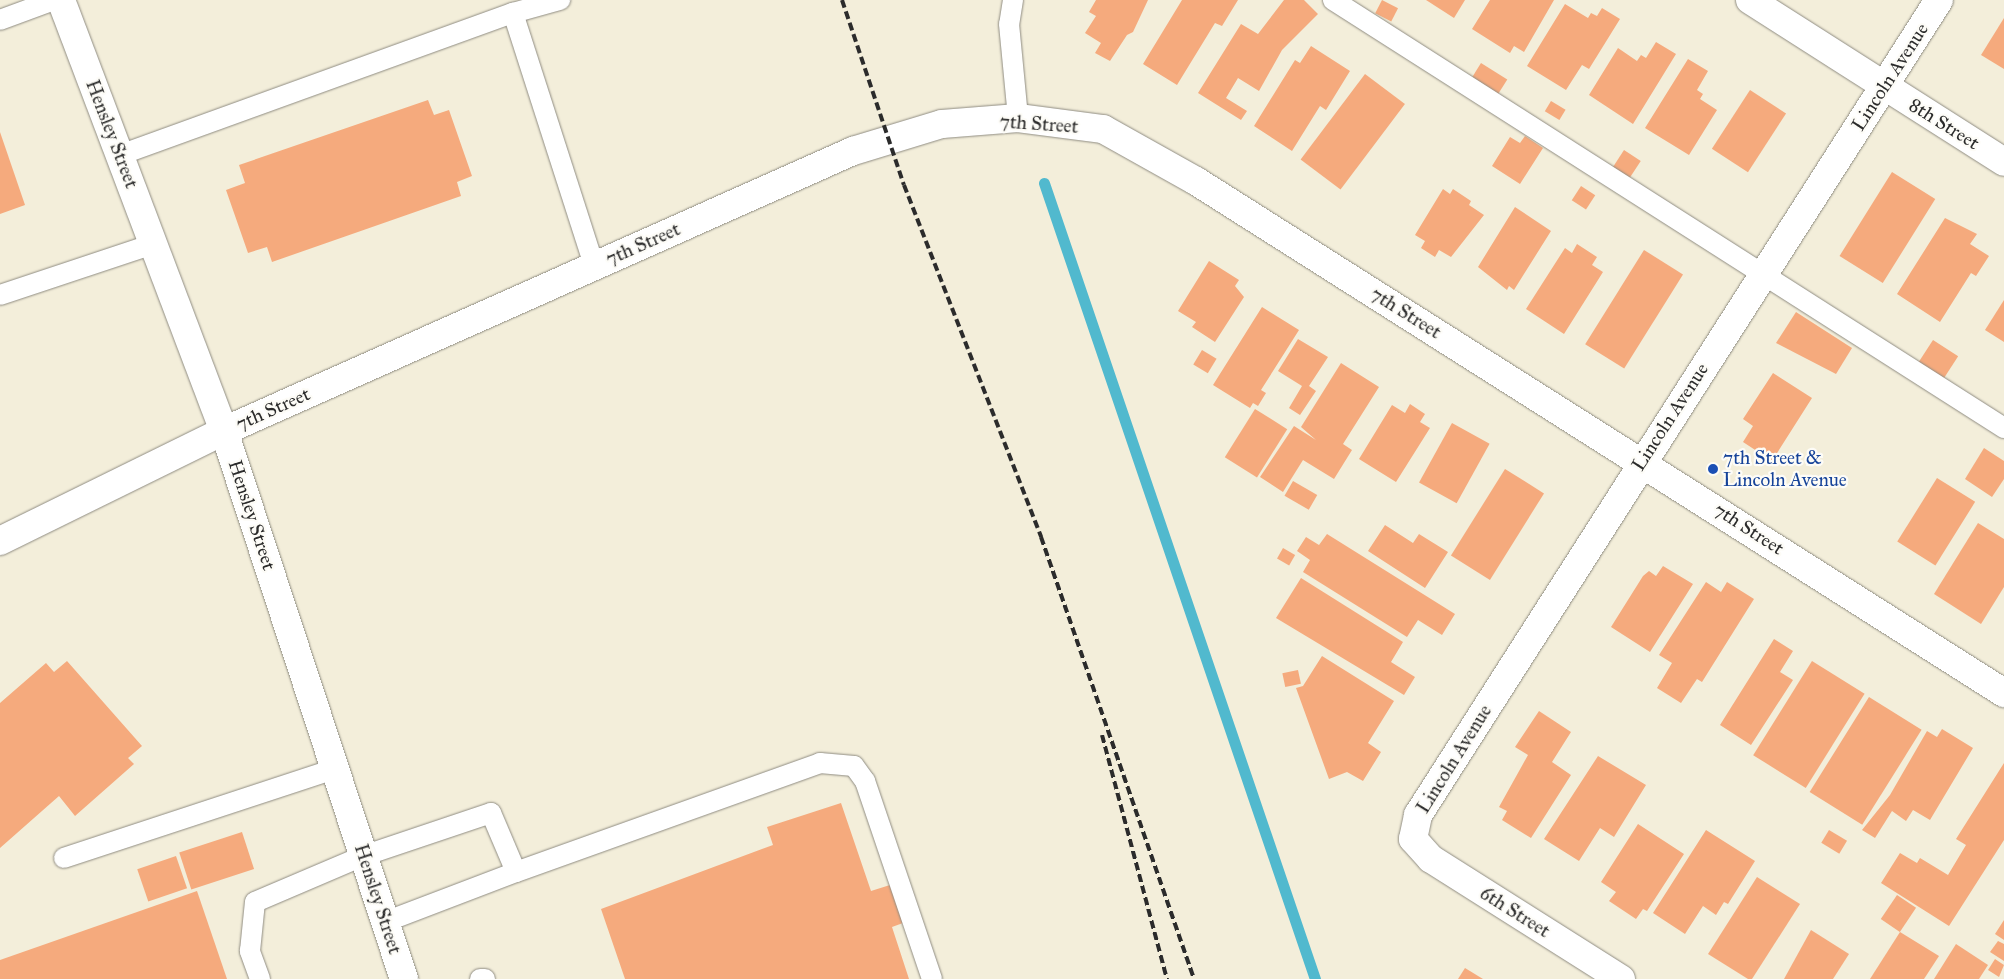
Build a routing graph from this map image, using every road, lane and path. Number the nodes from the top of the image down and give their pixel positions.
1 (54, 0) edge
2 (61, 0) edge
3 (560, 0) edge
4 (1013, 0) edge
5 (1333, 0) edge
6 (1750, 0) edge
7 (1939, 0) edge
8 (513, 14) junction
9 (0, 20) edge
10 (1884, 86) junction
11 (1018, 118) junction
12 (120, 155) junction
13 (2004, 162) edge
14 (153, 244) junction
15 (594, 266) junction
16 (1763, 274) junction
17 (0, 295) edge
18 (2004, 428) edge
19 (224, 431) junction
20 (1642, 461) junction
21 (0, 541) edge
22 (2004, 693) edge
23 (335, 769) junction
24 (1414, 839) joint
25 (364, 856) junction
26 (64, 858) dead end
27 (516, 872) junction
28 (385, 922) junction
29 (260, 979) edge
30 (404, 979) edge
31 (480, 979) edge
32 (485, 979) edge
33 (932, 979) edge
34 (1621, 979) edge

1 - 9 lane
2 - 12 street, Hensley Street
3 - 8 lane
4 - 11 lane
5 - 16 lane
6 - 10 street, 8th Street
7 - 10 street, Lincoln Avenue
8 - 12 lane
8 - 15 lane
10 - 13 street, 8th Street
10 - 16 street, Lincoln Avenue
11 - 15 street, 7th Street
11 - 20 street, 7th Street
12 - 14 street, Hensley Street
14 - 17 lane
14 - 19 street, Hensley Street
15 - 19 street, 7th Street
16 - 18 lane
16 - 20 street, Lincoln Avenue
19 - 21 street, 7th Street
19 - 23 street, Hensley Street
20 - 22 street, 7th Street
20 - 24 street, Lincoln Avenue
23 - 25 street, Hensley Street
23 - 26 lane
24 - 34 street, 6th Street
25 - 27 lane
25 - 28 street, Hensley Street
25 - 29 lane
27 - 28 lane
27 - 33 lane
28 - 30 street, Hensley Street
31 - 32 lane

